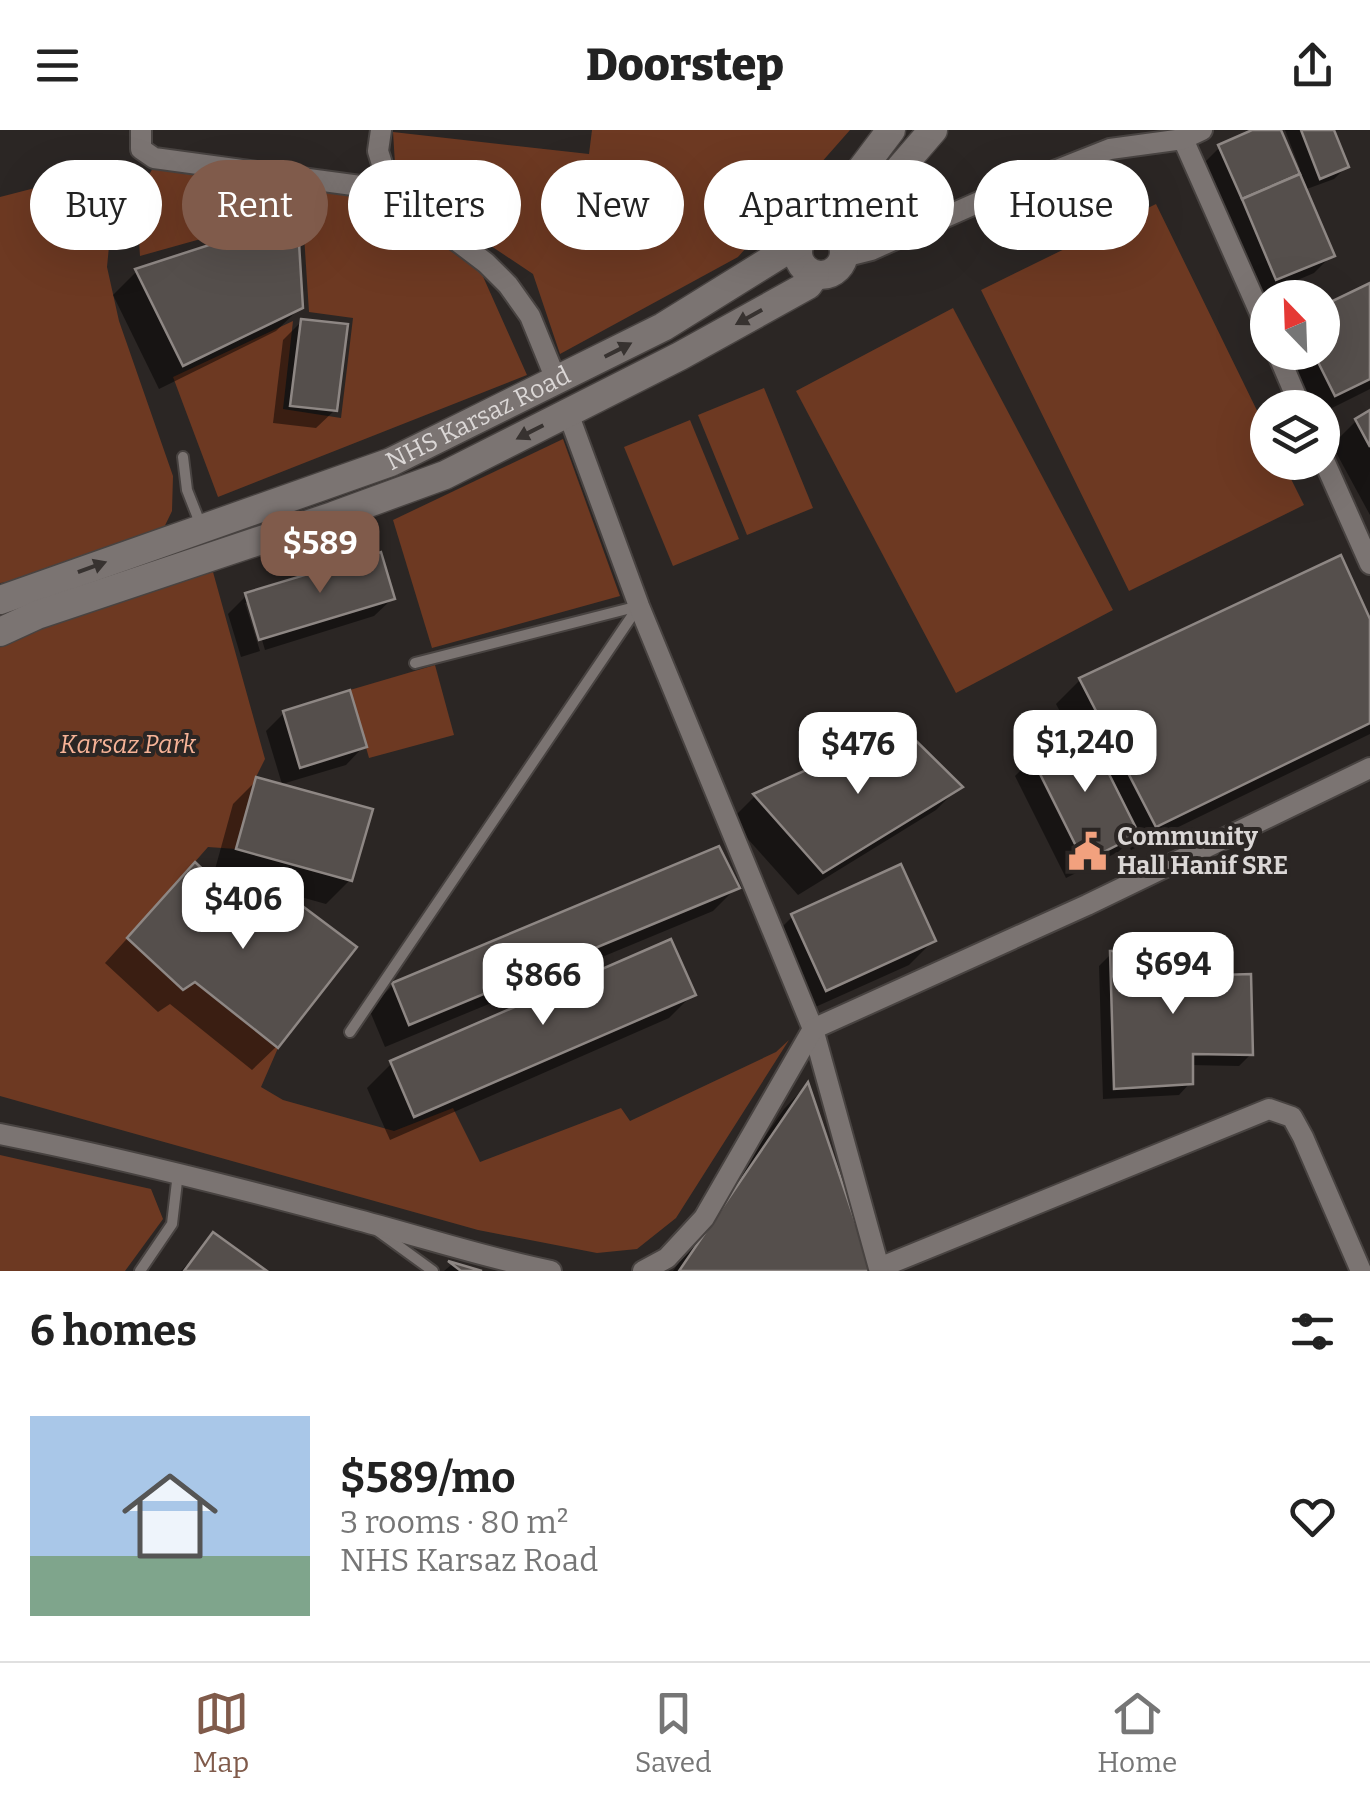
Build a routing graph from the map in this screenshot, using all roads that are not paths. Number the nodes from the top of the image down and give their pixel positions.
1 (140, 130) edge
2 (381, 130) edge
3 (891, 130) edge
4 (933, 130) edge
5 (1188, 133) edge
6 (381, 160) edge
7 (869, 160) edge
8 (908, 160) edge
9 (348, 184) edge
10 (954, 213) edge
11 (469, 250) edge
12 (784, 250) edge
13 (801, 250) edge
14 (841, 250) edge
15 (815, 274) junction
16 (1250, 286) edge
17 (556, 382) junction
18 (568, 414) junction
19 (183, 456) dead end
20 (1333, 480) edge
21 (202, 528) junction
22 (1370, 564) edge
23 (0, 600) edge
24 (639, 606) junction
25 (0, 632) edge
26 (415, 663) dead end
27 (1370, 768) edge
28 (814, 1029) junction
29 (350, 1032) dead end
30 (0, 1134) edge
31 (178, 1172) junction
32 (365, 1222) junction
33 (880, 1269) edge
34 (140, 1271) edge
35 (433, 1271) edge
36 (551, 1271) edge
37 (643, 1271) edge
38 (1361, 1271) edge

1 - 9 street
2 - 6 street
3 - 7 street, NHS Karsaz Road
4 - 8 street
5 - 10 street
5 - 16 street
11 - 17 street
17 -> 12 street, NHS Karsaz Road
13 - 15 street
14 - 15 street
15 -> 18 street
17 - 21 street, NHS Karsaz Road
18 - 24 street
18 -> 25 street
19 - 21 lane
20 - 22 street
23 -> 21 street, NHS Karsaz Road
24 - 26 lane
24 - 28 street
24 - 29 lane
27 - 28 street
28 - 33 street
28 - 37 street
30 - 31 street
31 - 32 street
31 - 34 lane
32 - 35 lane
32 - 36 street
33 - 38 street

